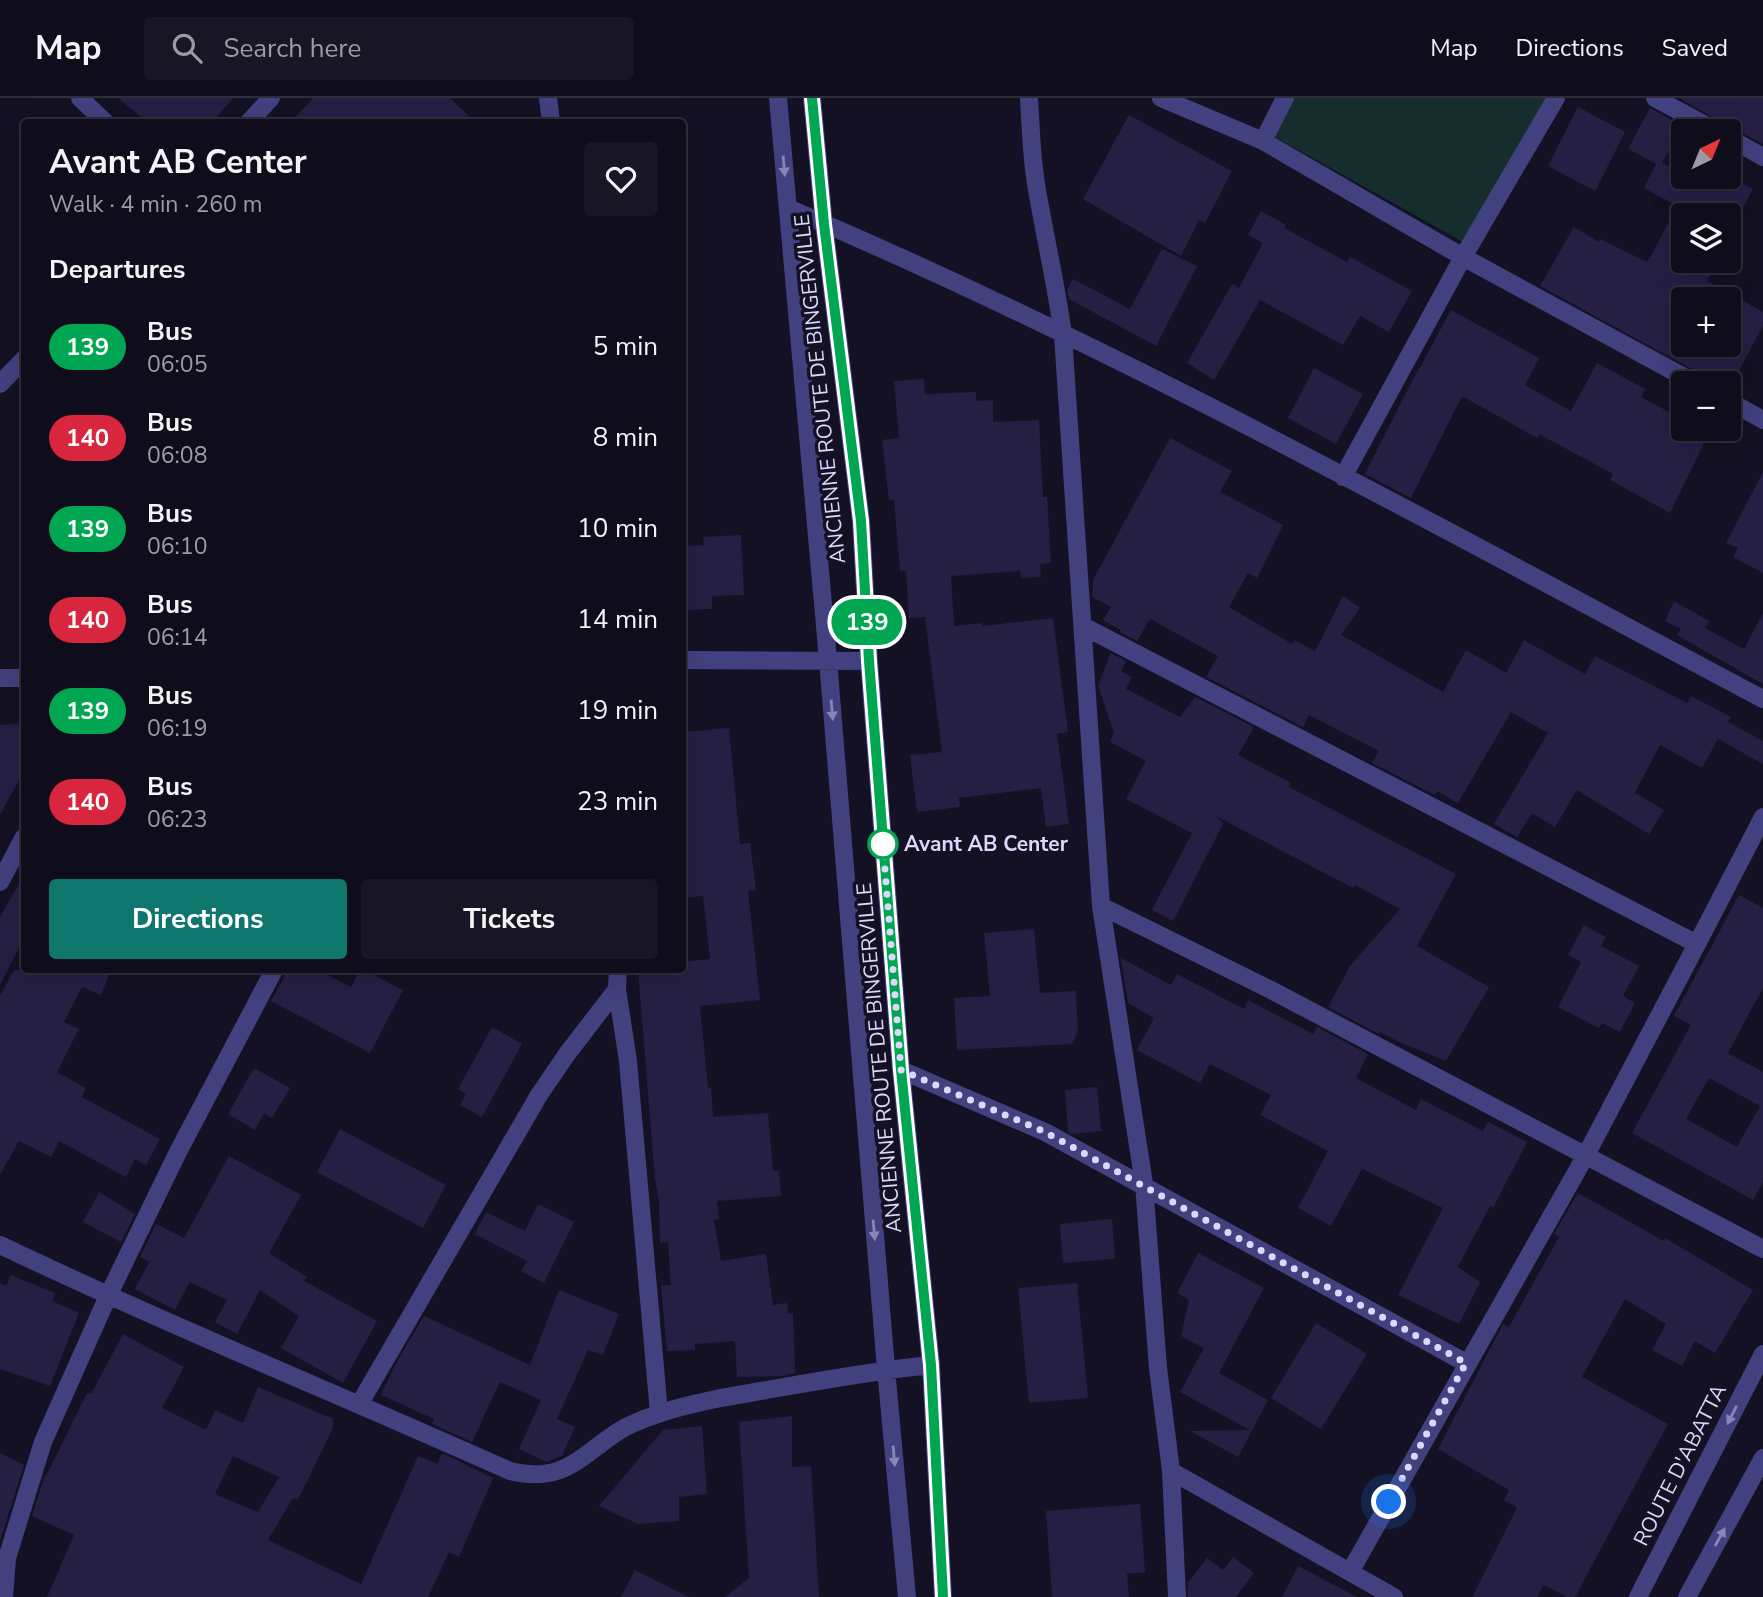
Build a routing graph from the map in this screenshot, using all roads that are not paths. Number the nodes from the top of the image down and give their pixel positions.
1 (80, 98) edge
2 (271, 98) edge
3 (548, 98) edge
4 (778, 98) edge
5 (812, 98) edge
6 (1028, 98) edge
7 (1161, 98) edge
8 (1285, 98) edge
9 (1556, 98) edge
10 (1656, 98) edge
11 (102, 119) edge
12 (252, 119) edge
13 (551, 119) edge
14 (1694, 119) edge
15 (1263, 141) junction
16 (1741, 145) edge
17 (1763, 157) edge
18 (788, 208) junction
19 (824, 224) junction
20 (1463, 257) junction
21 (1063, 335) junction
22 (21, 362) edge
23 (1673, 371) edge
24 (0, 384) edge
25 (1741, 408) edge
26 (1763, 420) edge
27 (1343, 477) junction
28 (1083, 626) junction
29 (686, 660) edge
30 (828, 660) junction
31 (869, 661) junction
32 (0, 678) edge
33 (21, 678) edge
34 (1763, 699) edge
35 (1763, 817) edge
36 (21, 843) edge
37 (0, 882) edge
38 (1101, 905) junction
39 (1697, 944) junction
40 (272, 973) edge
41 (618, 973) edge
42 (617, 989) junction
43 (901, 1070) junction
44 (1586, 1155) junction
45 (1144, 1184) junction
46 (0, 1245) edge
47 (1763, 1249) edge
48 (108, 1296) junction
49 (1763, 1354) edge
50 (1466, 1363) junction
51 (931, 1365) junction
52 (886, 1369) junction
53 (360, 1404) junction
54 (659, 1413) junction
55 (1763, 1458) edge
56 (1171, 1471) junction
57 (1350, 1572) junction
58 (4, 1597) edge
59 (907, 1597) edge
60 (943, 1597) edge
61 (1177, 1597) edge
62 (1394, 1597) edge
63 (1639, 1597) edge
64 (1687, 1597) edge

1 - 11 street
2 - 12 street
3 - 13 street
4 -> 18 street, ANCIENNE ROUTE DE BINGERVILLE
5 - 19 street, ANCIENNE ROUTE DE BINGERVILLE
6 - 21 street
7 - 15 street
8 - 15 street
9 - 20 street
10 - 14 street
15 - 20 street
16 - 17 street
18 - 19 street
18 - 30 street, ANCIENNE ROUTE DE BINGERVILLE
19 - 21 street
19 - 31 street, ANCIENNE ROUTE DE BINGERVILLE
20 - 23 street
20 - 27 street
21 - 27 street
21 - 28 street
22 - 24 street
25 - 26 street
27 - 34 street
28 - 38 street
28 - 39 street
29 - 30 street
30 - 31 street
30 -> 52 street, ANCIENNE ROUTE DE BINGERVILLE
31 - 43 street, ANCIENNE ROUTE DE BINGERVILLE
32 - 33 street
35 - 39 street
36 - 37 street
38 - 44 street
38 - 45 street
39 - 44 street
40 - 48 street
41 - 42 street
42 - 53 street
42 - 54 street
43 - 45 street
43 - 51 street, ANCIENNE ROUTE DE BINGERVILLE
44 - 47 street
44 - 50 street
45 - 50 street
45 - 56 street
46 - 48 street
48 - 53 street
48 - 58 street
49 -> 63 street, ROUTE D'ABATTA
50 - 57 street
51 - 52 street
51 - 60 street, ANCIENNE ROUTE DE BINGERVILLE
52 - 54 street
52 -> 59 street, ANCIENNE ROUTE DE BINGERVILLE
53 - 54 street
64 -> 55 street
56 - 57 street
56 - 61 street
57 - 62 street

